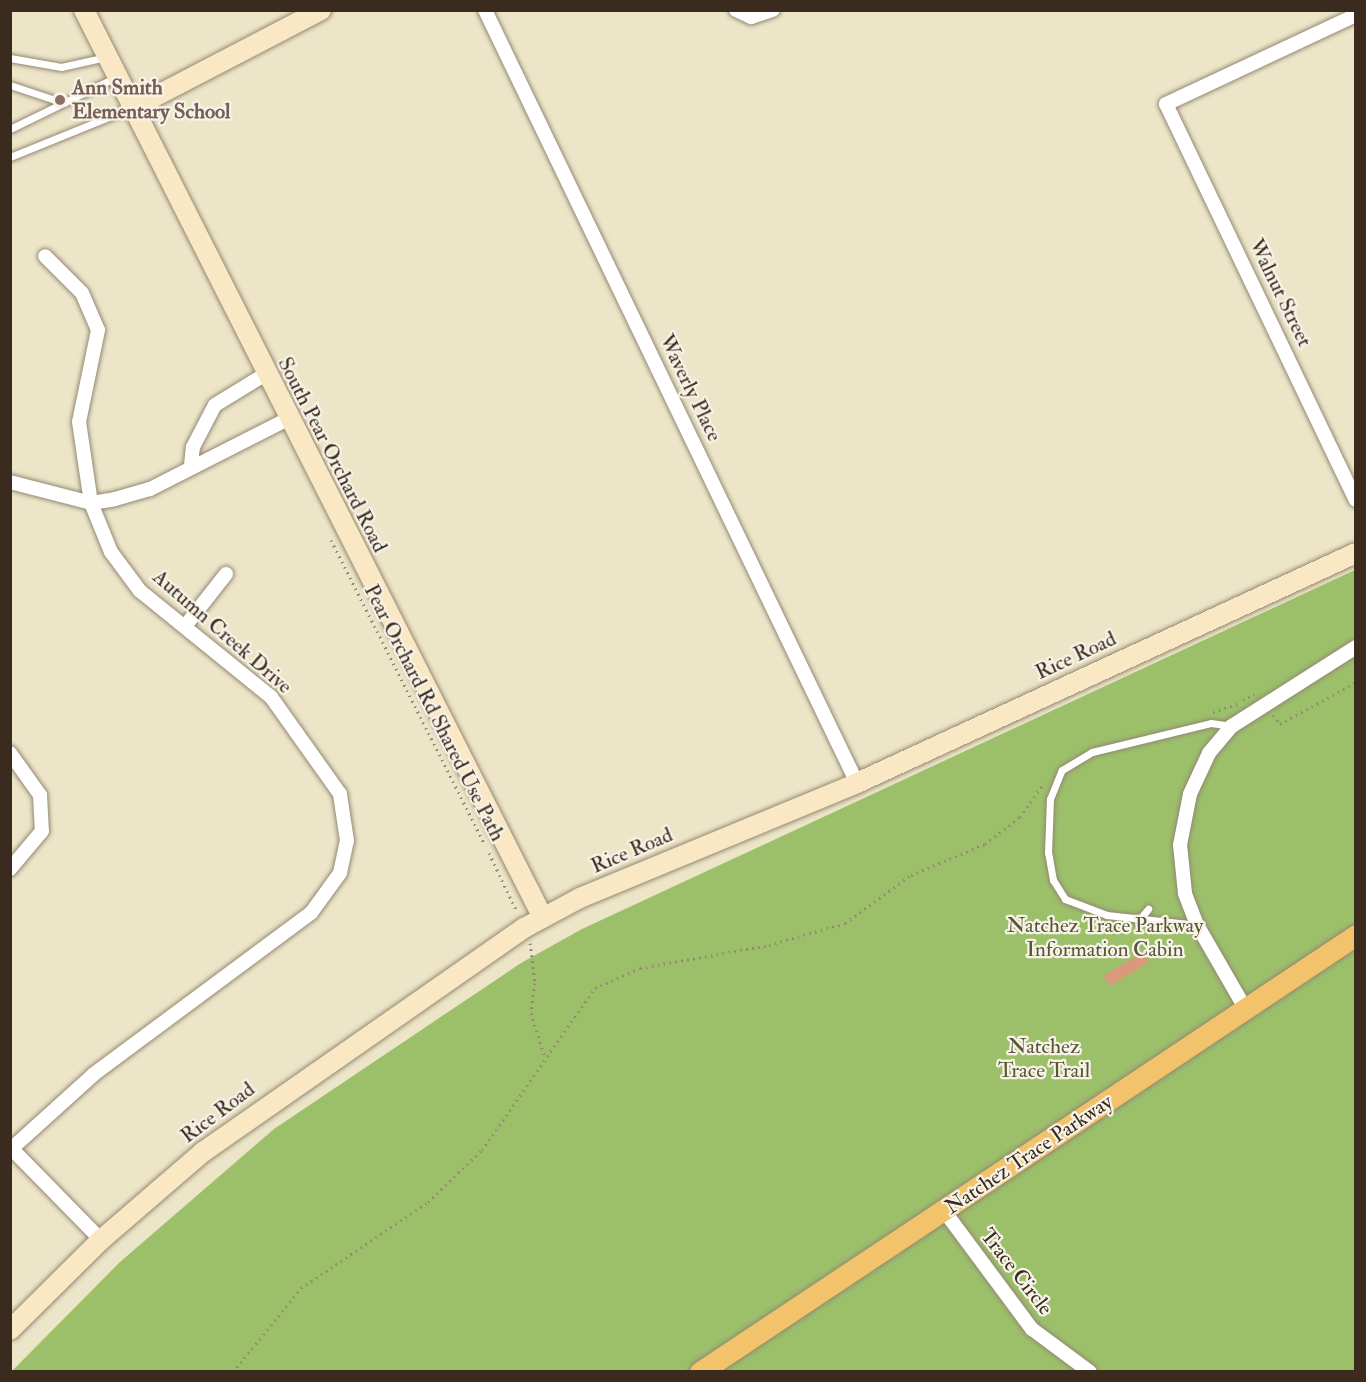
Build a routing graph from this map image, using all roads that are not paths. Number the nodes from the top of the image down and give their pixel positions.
1 (84, 10) edge
2 (321, 10) edge
3 (484, 10) edge
4 (736, 10) edge
5 (773, 10) edge
6 (1356, 15) edge
7 (106, 57) junction
8 (10, 58) edge
9 (116, 77) junction
10 (10, 86) edge
11 (64, 103) junction
12 (131, 109) junction
13 (10, 129) edge
14 (10, 157) edge
15 (45, 256) dead end
16 (264, 375) junction
17 (286, 420) junction
18 (191, 465) junction
19 (10, 482) edge
20 (1356, 500) edge
21 (91, 503) junction
22 (1356, 553) edge
23 (226, 574) dead end
24 (186, 625) junction
25 (1356, 646) edge
26 (1232, 726) junction
27 (10, 753) edge
28 (857, 783) junction
29 (10, 869) edge
30 (1148, 909) dead end
31 (543, 918) junction
32 (1138, 921) junction
33 (1197, 925) junction
34 (1356, 935) edge
35 (1245, 1008) junction
36 (11, 1148) edge
37 (945, 1212) junction
38 (101, 1240) junction
39 (10, 1330) edge
40 (700, 1371) edge
41 (1090, 1371) edge

1 - 7 street, South Pear Orchard Road
2 - 12 street
3 - 28 street, Waverly Place
4 - 5 street
6 - 20 street, Walnut Street
7 - 8 lane
7 - 9 street, South Pear Orchard Road
9 - 11 lane
9 - 12 street, South Pear Orchard Road
10 - 11 lane
11 - 13 lane
12 - 14 lane
12 - 16 street, South Pear Orchard Road
15 - 21 street, Autumn Creek Drive
16 - 17 street, South Pear Orchard Road
16 - 18 street
17 - 18 street
17 - 31 street, South Pear Orchard Road
18 - 21 street
19 - 21 street
21 - 24 street, Autumn Creek Drive
22 - 28 street, Rice Road
23 - 24 street
24 - 36 street, Autumn Creek Drive
25 - 26 street
26 - 32 lane
26 - 33 street
27 - 29 street
28 - 31 street, Rice Road
30 - 32 lane
31 - 38 street, Rice Road
32 - 33 lane
33 - 35 street
34 - 35 main road, Natchez Trace Parkway
35 - 37 main road, Natchez Trace Parkway
36 - 38 street
37 - 40 main road, Natchez Trace Parkway
37 - 41 street, Trace Circle
38 - 39 street, Rice Road

